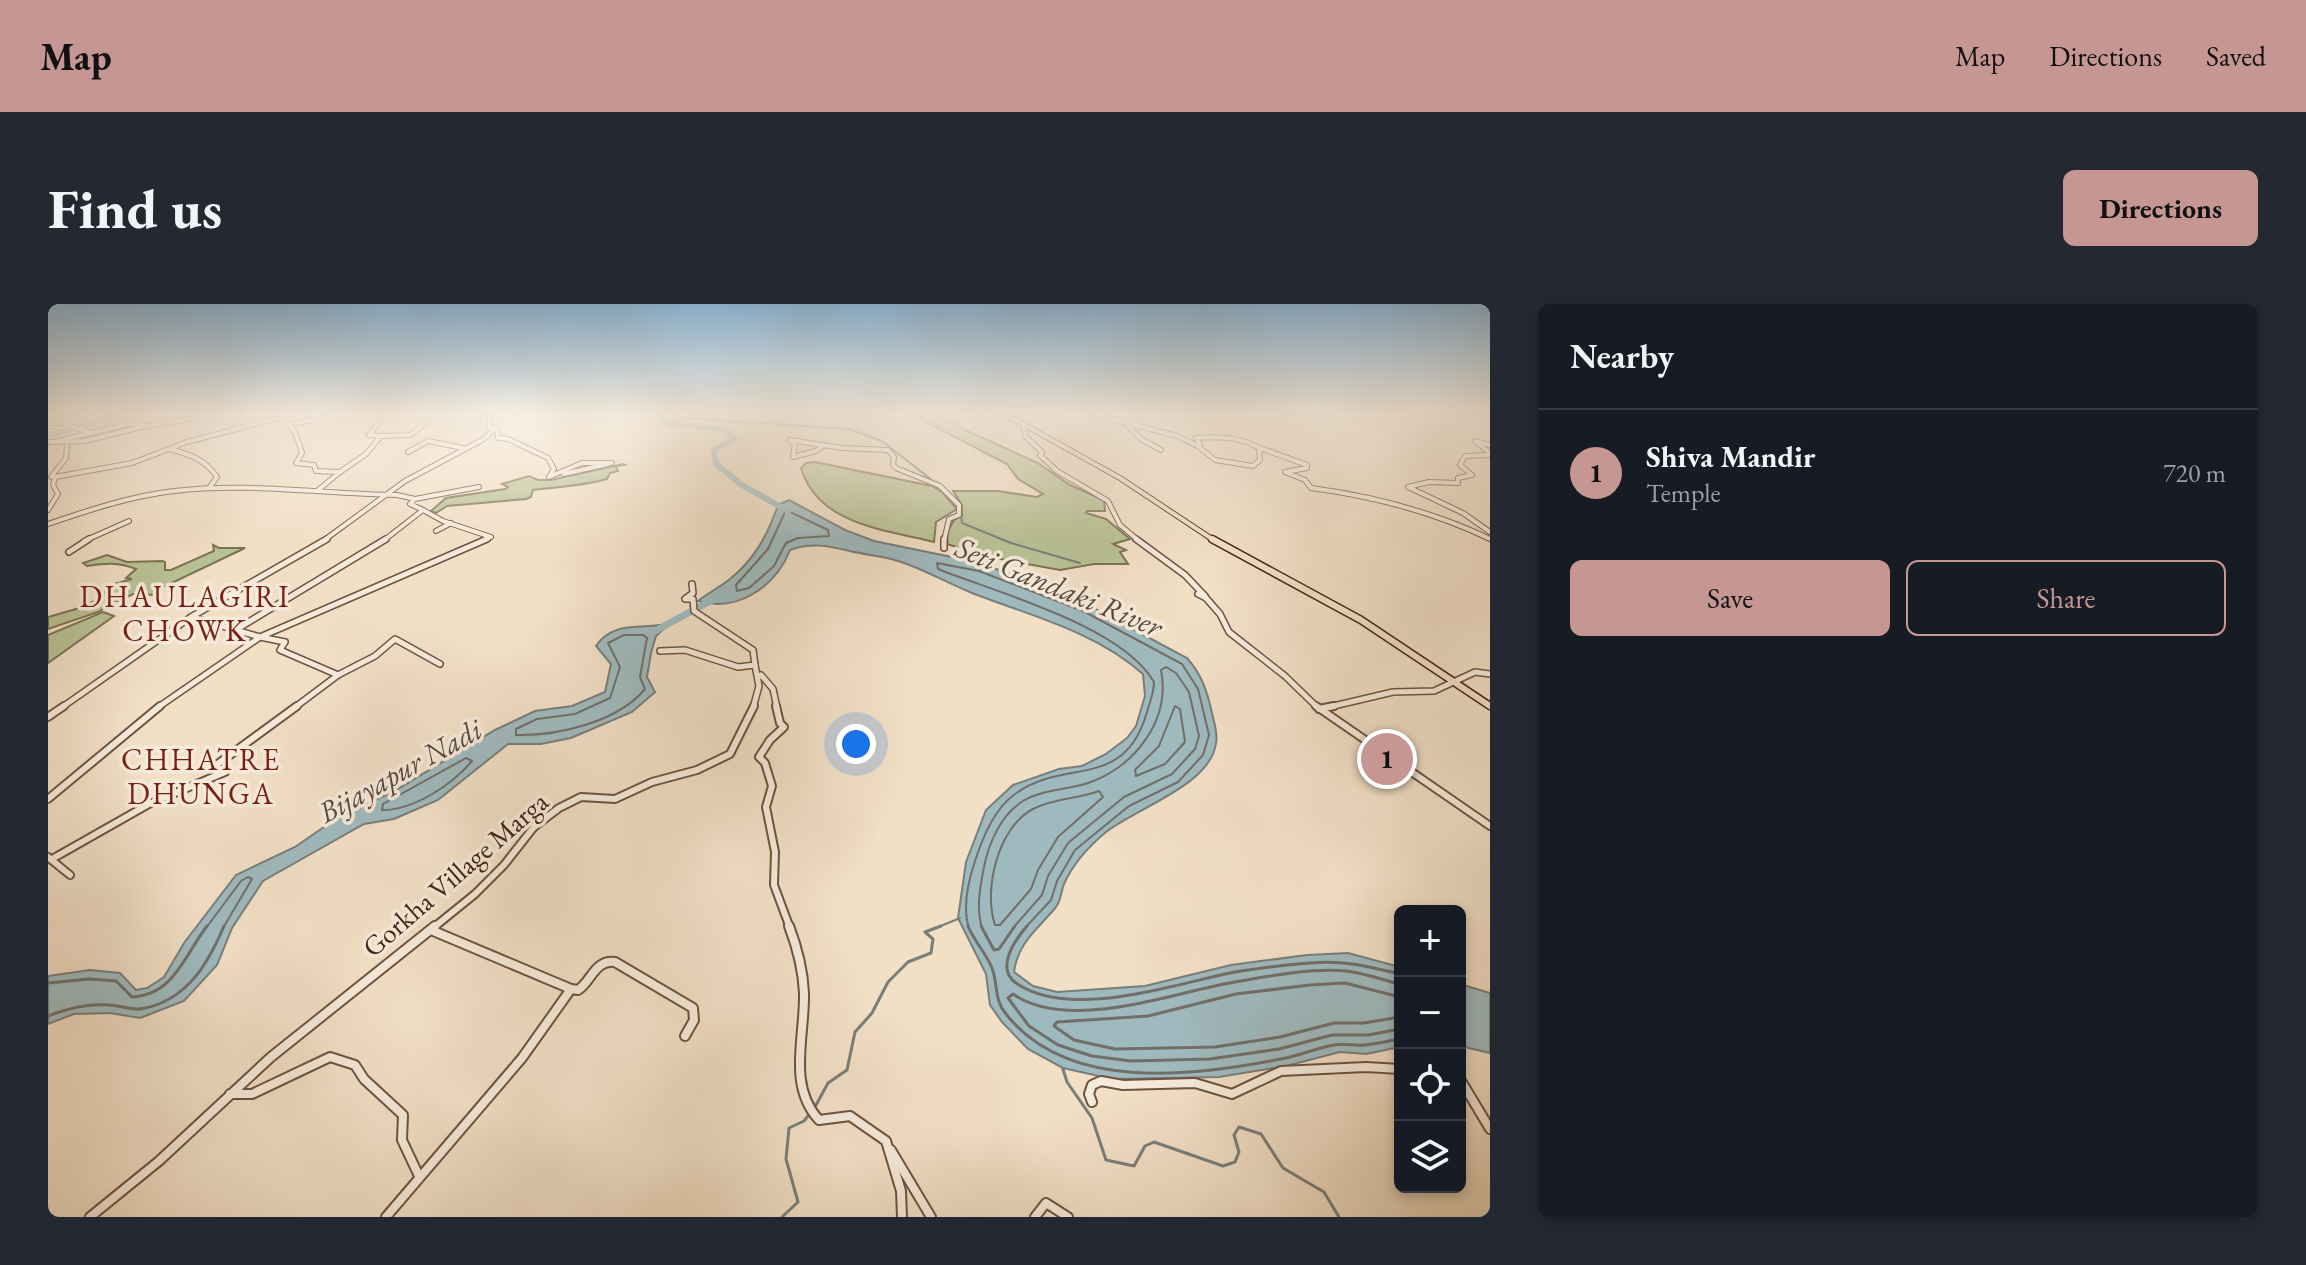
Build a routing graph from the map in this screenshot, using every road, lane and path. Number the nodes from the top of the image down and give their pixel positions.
1 (66, 457) edge
2 (149, 457) edge
3 (198, 457) edge
4 (300, 457) edge
5 (362, 457) edge
6 (449, 457) edge
7 (545, 457) edge
8 (894, 457) edge
9 (1042, 457) edge
10 (1081, 457) edge
11 (1211, 457) edge
12 (1260, 457) edge
13 (1283, 457) edge
14 (1465, 457) edge
15 (340, 472) junction
16 (564, 474) dead end
17 (51, 477) edge
18 (479, 487) dead end
19 (209, 488) junction
20 (317, 491) junction
21 (385, 495) junction
22 (415, 499) junction
23 (48, 510) edge
24 (423, 510) junction
25 (48, 521) edge
26 (129, 521) dead end
27 (451, 523) junction
28 (436, 531) dead end
29 (1490, 532) edge
30 (1490, 539) edge
31 (944, 548) dead end
32 (69, 552) dead end
33 (692, 584) dead end
34 (1198, 594) dead end
35 (1206, 598) junction
36 (191, 617) junction
37 (237, 629) junction
38 (260, 637) junction
39 (660, 651) dead end
40 (440, 664) dead end
41 (757, 669) junction
42 (1490, 674) edge
43 (338, 675) junction
44 (1453, 682) junction
45 (1490, 706) edge
46 (1319, 709) junction
47 (48, 717) edge
48 (48, 799) edge
49 (1490, 826) edge
50 (50, 858) edge
51 (70, 875) dead end
52 (430, 930) junction
53 (571, 989) junction
54 (685, 1036) dead end
55 (1394, 1069) edge
56 (1466, 1089) edge
57 (230, 1094) junction
58 (1092, 1102) dead end
59 (1490, 1129) edge
60 (891, 1150) junction
61 (419, 1176) junction
62 (90, 1217) edge
63 (386, 1217) edge
64 (902, 1217) edge
65 (931, 1217) edge
66 (1035, 1217) edge
67 (1068, 1217) edge

1 - 17 street
2 - 17 street
3 - 19 street
4 - 15 street
5 - 15 street
6 - 21 street
7 - 16 street
8 - 31 street
9 - 35 street
10 - 44 main road
11 - 12 street
13 - 30 street
14 - 29 street
15 - 20 street
17 - 23 street
18 - 22 street
19 - 20 street
19 - 25 street
20 - 21 street
21 - 22 street
21 - 36 street
22 - 24 street
24 - 27 street
24 - 37 street
26 - 32 street
27 - 28 street
27 - 38 street
33 - 41 street
34 - 35 street
35 - 46 street
36 - 37 street
36 - 47 street
37 - 38 street
38 - 43 street
38 - 48 street
39 - 41 street
40 - 43 street
41 - 52 street, Gorkha Village Marga
41 - 60 street
42 - 44 street
43 - 50 street
44 - 45 main road
44 - 46 street
46 - 49 street
50 - 51 street
52 - 53 street
52 - 57 street, Gorkha Village Marga
53 - 54 street
53 - 61 street
55 - 58 street
56 - 59 street
57 - 61 street
57 - 62 street, Gorkha Village Marga
60 - 64 street
60 - 65 street
61 - 63 street
66 - 67 street

